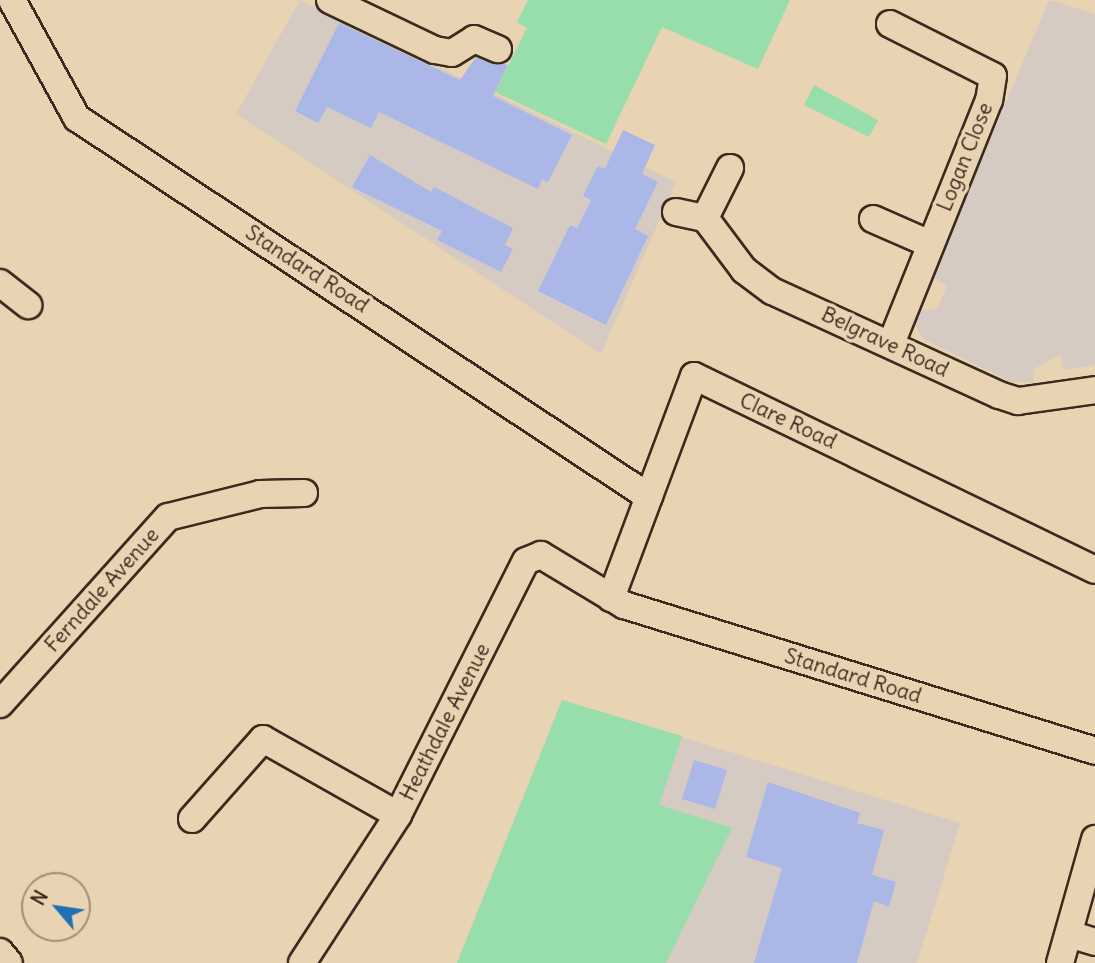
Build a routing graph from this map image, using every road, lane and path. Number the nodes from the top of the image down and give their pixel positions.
1 (12, 0) edge
2 (330, 0) edge
3 (890, 23) dead end
4 (498, 50) dead end
5 (730, 168) dead end
6 (676, 212) dead end
7 (705, 218) junction
8 (873, 219) dead end
9 (930, 244) junction
10 (0, 283) edge
11 (28, 305) dead end
12 (891, 344) junction
13 (1095, 390) edge
14 (304, 493) dead end
15 (649, 497) junction
16 (1095, 570) edge
17 (611, 598) junction
18 (0, 704) edge
19 (1095, 751) edge
20 (398, 815) junction
21 (192, 819) dead end
22 (1095, 839) edge
23 (1069, 934) junction
24 (1095, 942) edge
25 (0, 951) edge
26 (9, 963) edge
27 (302, 963) edge
28 (1060, 963) edge

1 - 15 street, Standard Road
2 - 4 street
3 - 9 street, Logan Close
5 - 7 street
6 - 7 street
7 - 12 street, Belgrave Road
8 - 9 street
9 - 12 street, Logan Close
10 - 11 street
12 - 13 street, Belgrave Road
14 - 18 street, Ferndale Avenue
15 - 16 street, Clare Road
15 - 17 street, Clare Road
17 - 19 street, Standard Road
17 - 20 street, Heathdale Avenue
20 - 21 street
20 - 27 street, Heathdale Avenue
22 - 23 street
23 - 24 street
23 - 28 street
25 - 26 street

